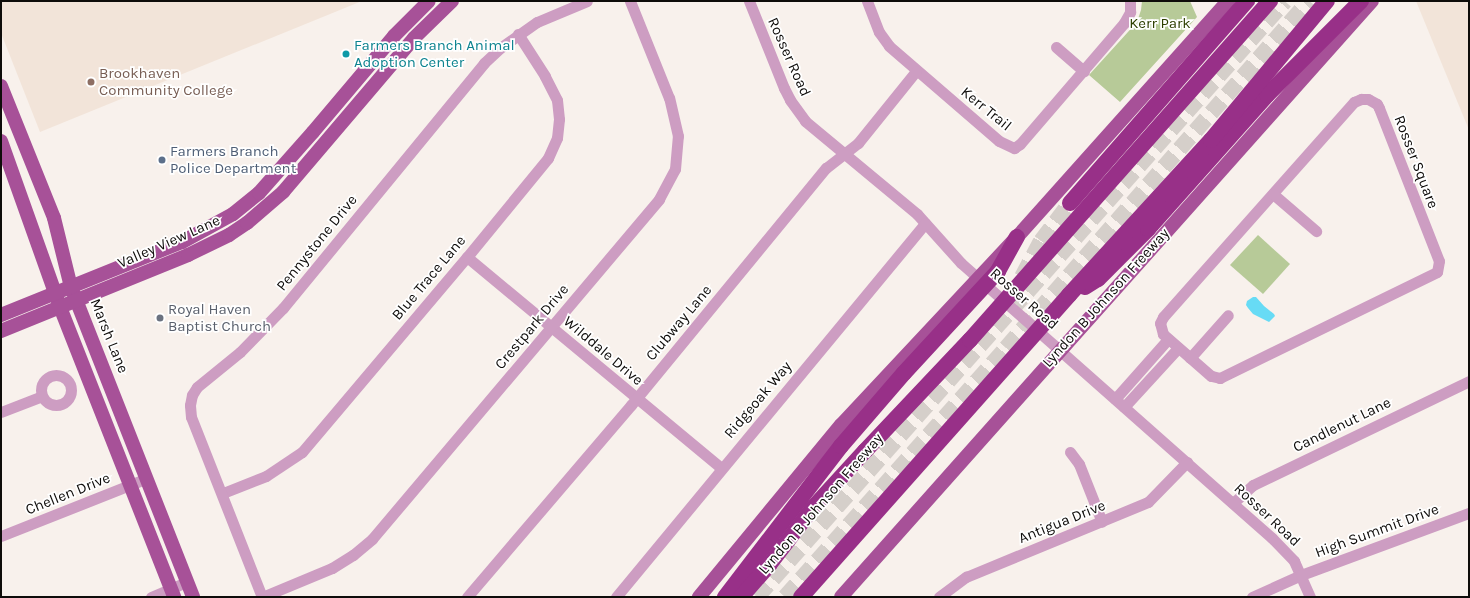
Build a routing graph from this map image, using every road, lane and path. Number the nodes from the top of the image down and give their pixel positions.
1 (429, 1) edge
2 (452, 1) edge
3 (587, 1) edge
4 (630, 1) edge
5 (749, 1) edge
6 (867, 1) edge
7 (1130, 1) edge
8 (1228, 1) edge
9 (1247, 1) edge
10 (1270, 1) edge
11 (1327, 1) edge
12 (1361, 1) edge
13 (1372, 1) edge
14 (518, 34) junction
15 (1056, 47) dead end
16 (916, 71) junction
17 (1084, 71) junction
18 (1, 86) edge
19 (338, 102) junction
20 (350, 112) junction
21 (1, 141) edge
22 (844, 154) junction
23 (1273, 194) junction
24 (251, 200) junction
25 (1070, 202) tunnel mouth
26 (261, 212) junction
27 (925, 223) junction
28 (1316, 231) dead end
29 (1018, 237) junction
30 (182, 242) junction
31 (188, 255) junction
32 (467, 257) junction
33 (71, 287) junction
34 (55, 294) junction
35 (1069, 295) junction
36 (76, 300) junction
37 (60, 307) junction
38 (1228, 314) dead end
39 (1, 315) edge
40 (552, 328) junction
41 (1, 331) edge
42 (1168, 339) junction
43 (1178, 348) junction
44 (1190, 358) junction
45 (1469, 381) edge
46 (42, 396) dead end
47 (636, 398) junction
48 (1120, 403) junction
49 (1, 412) edge
50 (1070, 452) dead end
51 (1187, 462) junction
52 (721, 468) junction
53 (146, 479) junction
54 (130, 485) junction
55 (223, 493) junction
56 (1233, 503) junction
57 (1469, 513) edge
58 (1102, 522) junction
59 (166, 531) junction
60 (1, 536) edge
61 (151, 537) junction
62 (840, 553) junction
63 (1301, 575) junction
64 (187, 582) junction
65 (173, 593) edge
66 (152, 597) edge
67 (192, 597) edge
68 (262, 597) edge
69 (468, 597) edge
70 (616, 597) edge
71 (699, 597) edge
72 (725, 597) edge
73 (741, 597) edge
74 (801, 597) edge
75 (812, 597) edge
76 (841, 597) edge
77 (939, 597) edge
78 (1252, 597) edge
79 (1310, 597) edge

1 - 19 main road, Valley View Lane
2 - 20 main road, Valley View Lane
3 - 14 street, Pennystone Drive
4 - 40 street, Crestpark Drive
5 - 22 street, Rosser Road
6 - 16 street, Kerr Trail
7 - 17 street, Kerr Trail
8 - 29 main road
9 - 25 highway
10 - 73 highway, Lyndon B Johnson Freeway
11 - 35 highway, Lyndon B Johnson Freeway
12 - 35 highway
13 - 76 main road, Lyndon B Johnson Freeway
14 - 32 street, Blue Trace Lane
14 - 55 street, Pennystone Drive
15 - 17 street
16 - 17 street, Kerr Trail
16 - 22 street, Clubway Lane
18 - 33 main road, Marsh Lane
19 - 20 main road
19 - 24 main road, Valley View Lane
20 - 26 main road, Valley View Lane
21 - 34 main road
22 - 27 street, Rosser Road
22 - 47 street, Clubway Lane
23 - 28 street
23 - 42 street, Rosser Square
23 - 44 street, Rosser Square
24 - 26 main road
24 - 30 main road, Valley View Lane
26 - 31 main road, Valley View Lane
27 - 48 street, Rosser Road
27 - 52 street, Ridgeoak Way
29 - 71 main road
29 - 72 highway
30 - 31 main road
30 - 33 main road, Valley View Lane
31 - 36 main road, Valley View Lane
32 - 40 street, Wilddale Drive
32 - 55 street, Blue Trace Lane
33 - 34 main road, Valley View Lane
33 - 36 main road, Marsh Lane
34 - 37 main road
34 - 39 main road, Valley View Lane
35 - 62 highway, Lyndon B Johnson Freeway
36 - 37 main road, Valley View Lane
36 - 53 main road, Marsh Lane
37 - 41 main road, Valley View Lane
37 - 54 main road
38 - 44 street
40 - 47 street, Wilddale Drive
40 - 68 street, Crestpark Drive
42 - 43 street, Rosser Square
42 - 48 street
43 - 44 street, Rosser Square
43 - 48 street
45 - 56 street, Candlenut Lane
46 - 49 street
47 - 52 street, Wilddale Drive
47 - 69 street, Clubway Lane
48 - 51 street, Rosser Road
50 - 58 street
51 - 56 street, Rosser Road
51 - 58 street, Antigua Drive
52 - 70 street, Ridgeoak Way
53 - 54 street, Chellen Drive
53 - 59 main road, Marsh Lane
54 - 60 street, Chellen Drive
54 - 61 main road
55 - 68 street, Pennystone Drive
56 - 63 street, Rosser Road
57 - 63 street, High Summit Drive
58 - 77 street, Antigua Drive
59 - 61 main road
59 - 64 main road, Marsh Lane
61 - 65 main road
62 - 74 highway, Lyndon B Johnson Freeway
62 - 75 highway
63 - 78 street, High Summit Drive
63 - 79 street, Rosser Road
64 - 65 street
64 - 67 main road, Marsh Lane
65 - 66 street

